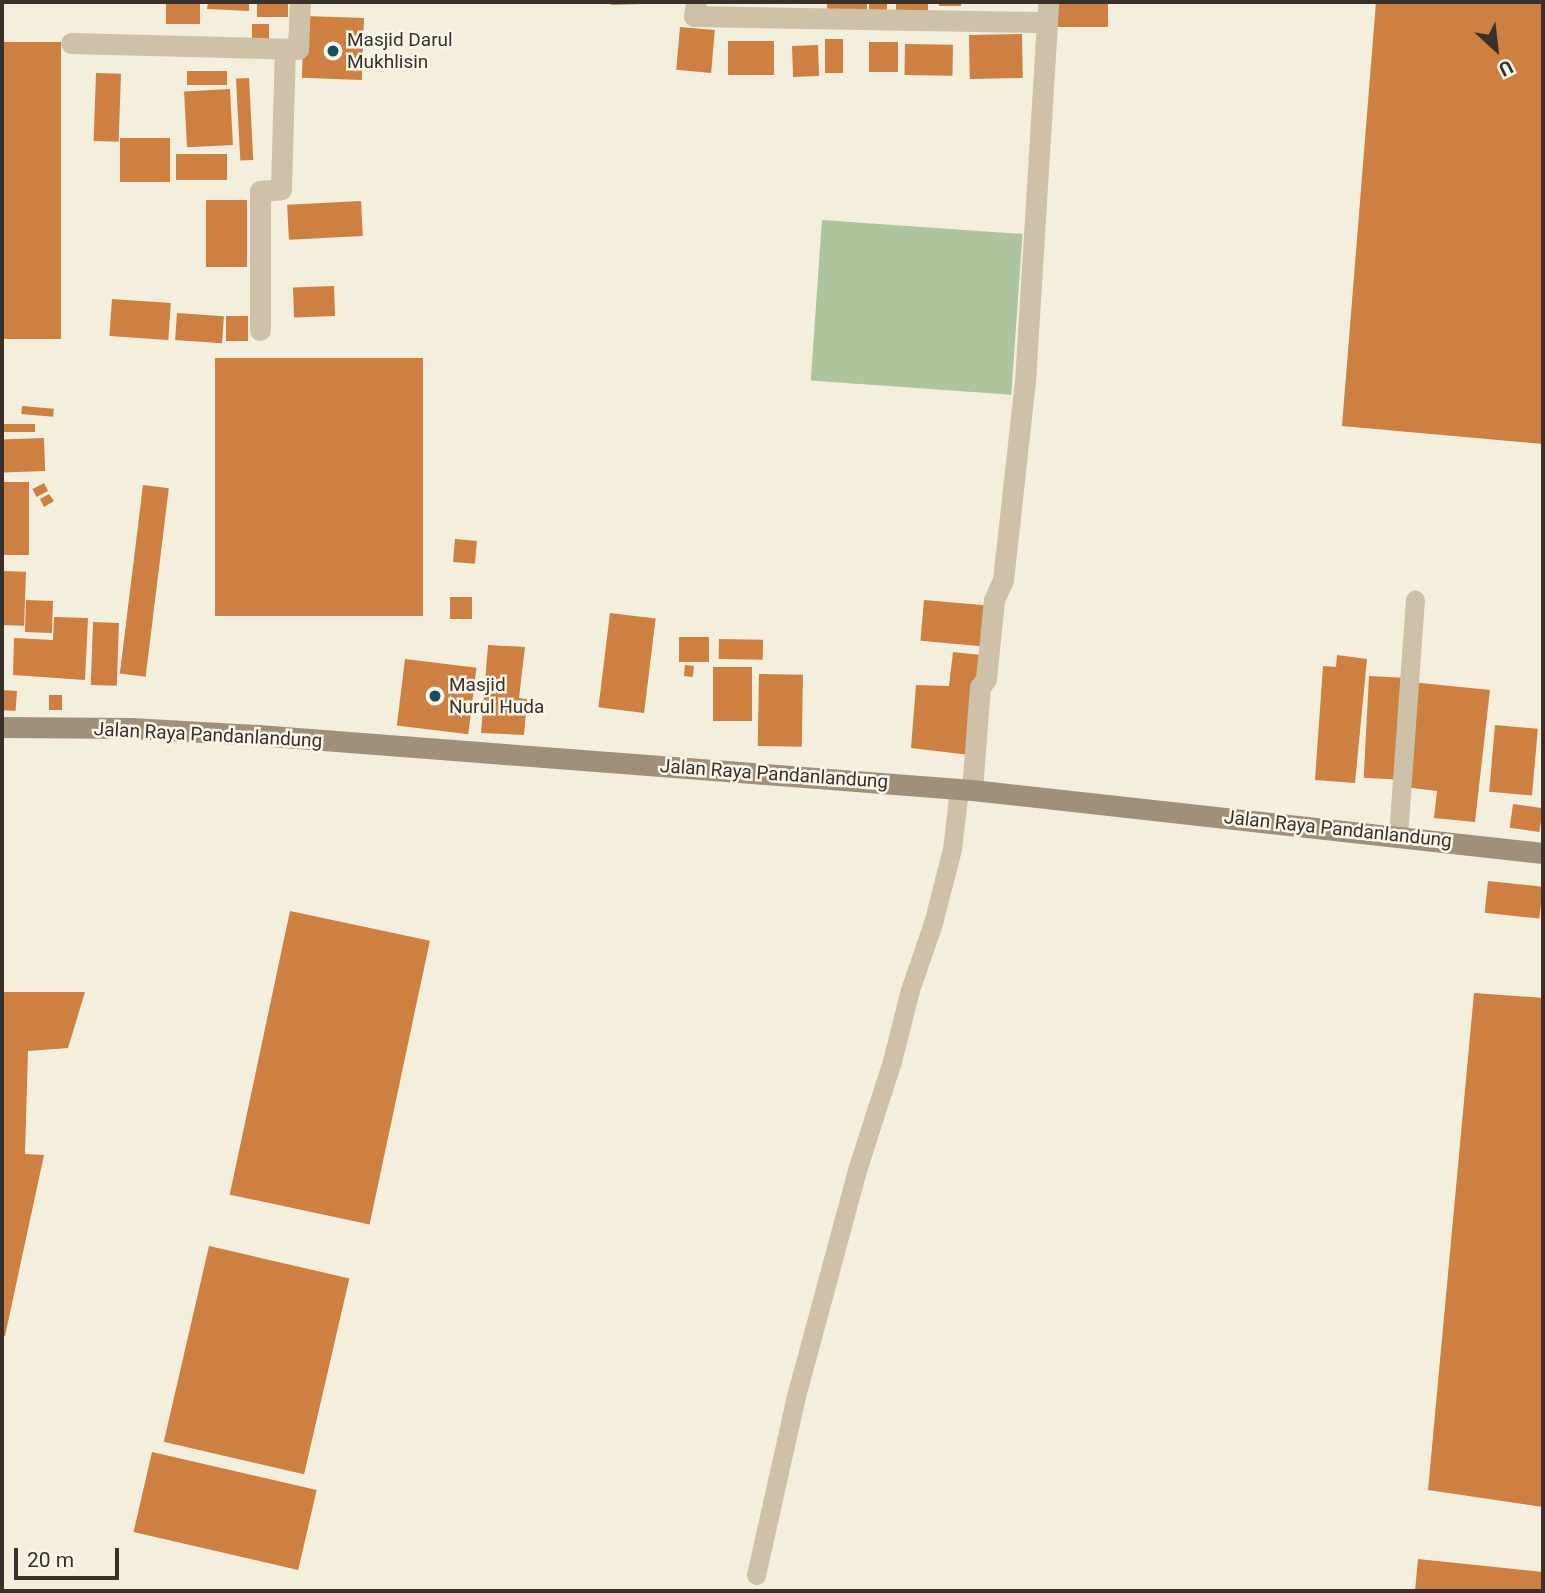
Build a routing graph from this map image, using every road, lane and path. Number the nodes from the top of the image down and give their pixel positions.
1 (300, 2) edge
2 (696, 2) edge
3 (1047, 12) edge
4 (71, 43) dead end
5 (285, 49) junction
6 (260, 330) dead end
7 (1415, 600) dead end
8 (2, 727) edge
9 (966, 789) junction
10 (1398, 836) junction
11 (1543, 853) edge
12 (756, 1575) dead end

1 - 5 street
2 - 3 street
3 - 9 street
4 - 5 street
5 - 6 street
7 - 10 lane
8 - 9 street, Jalan Raya Pandanlandung
9 - 10 street, Jalan Raya Pandanlandung
9 - 12 lane
10 - 11 street, Jalan Raya Pandanlandung

